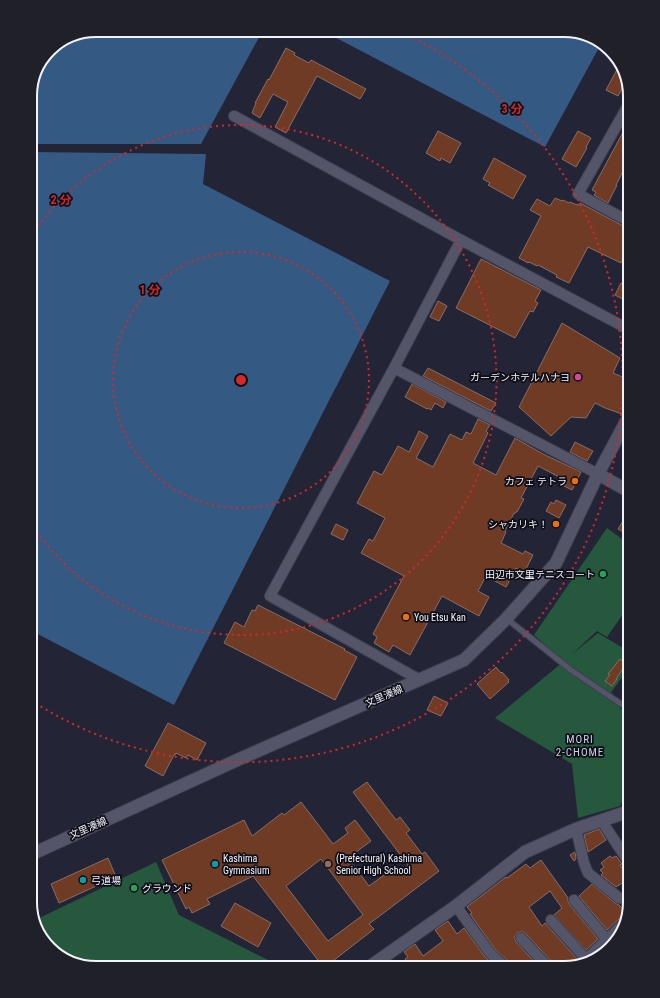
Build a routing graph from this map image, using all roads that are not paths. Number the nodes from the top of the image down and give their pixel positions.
1 (623, 114) edge
2 (234, 116) dead end
3 (623, 218) edge
4 (461, 240) junction
5 (623, 326) edge
6 (394, 368) junction
7 (623, 427) edge
8 (598, 474) junction
9 (623, 488) edge
10 (506, 619) junction
11 (420, 680) junction
12 (621, 704) dead end
13 (623, 813) edge
14 (601, 820) junction
15 (576, 829) junction
16 (37, 851) edge
17 (623, 853) edge
18 (623, 898) edge
19 (574, 900) dead end
20 (456, 906) junction
21 (551, 920) dead end
22 (615, 932) edge
23 (521, 938) dead end
24 (607, 940) junction
25 (591, 955) edge
26 (582, 958) edge
27 (378, 961) edge
28 (499, 961) edge
29 (542, 961) edge

1 - 3 street
2 - 4 street
4 - 5 street
4 - 6 street
6 - 8 street
6 - 11 street
7 - 8 main road, 文里湊線
8 - 9 main road
8 - 10 main road, 文里湊線
10 - 11 main road, 文里湊線
10 - 12 lane
11 - 16 main road, 文里湊線
13 - 14 main road
14 - 15 main road
14 - 17 street
15 - 18 street
15 - 20 main road
19 - 24 street
20 - 27 main road
20 - 28 street
21 - 26 street
22 - 24 street
23 - 29 street
24 - 25 street

